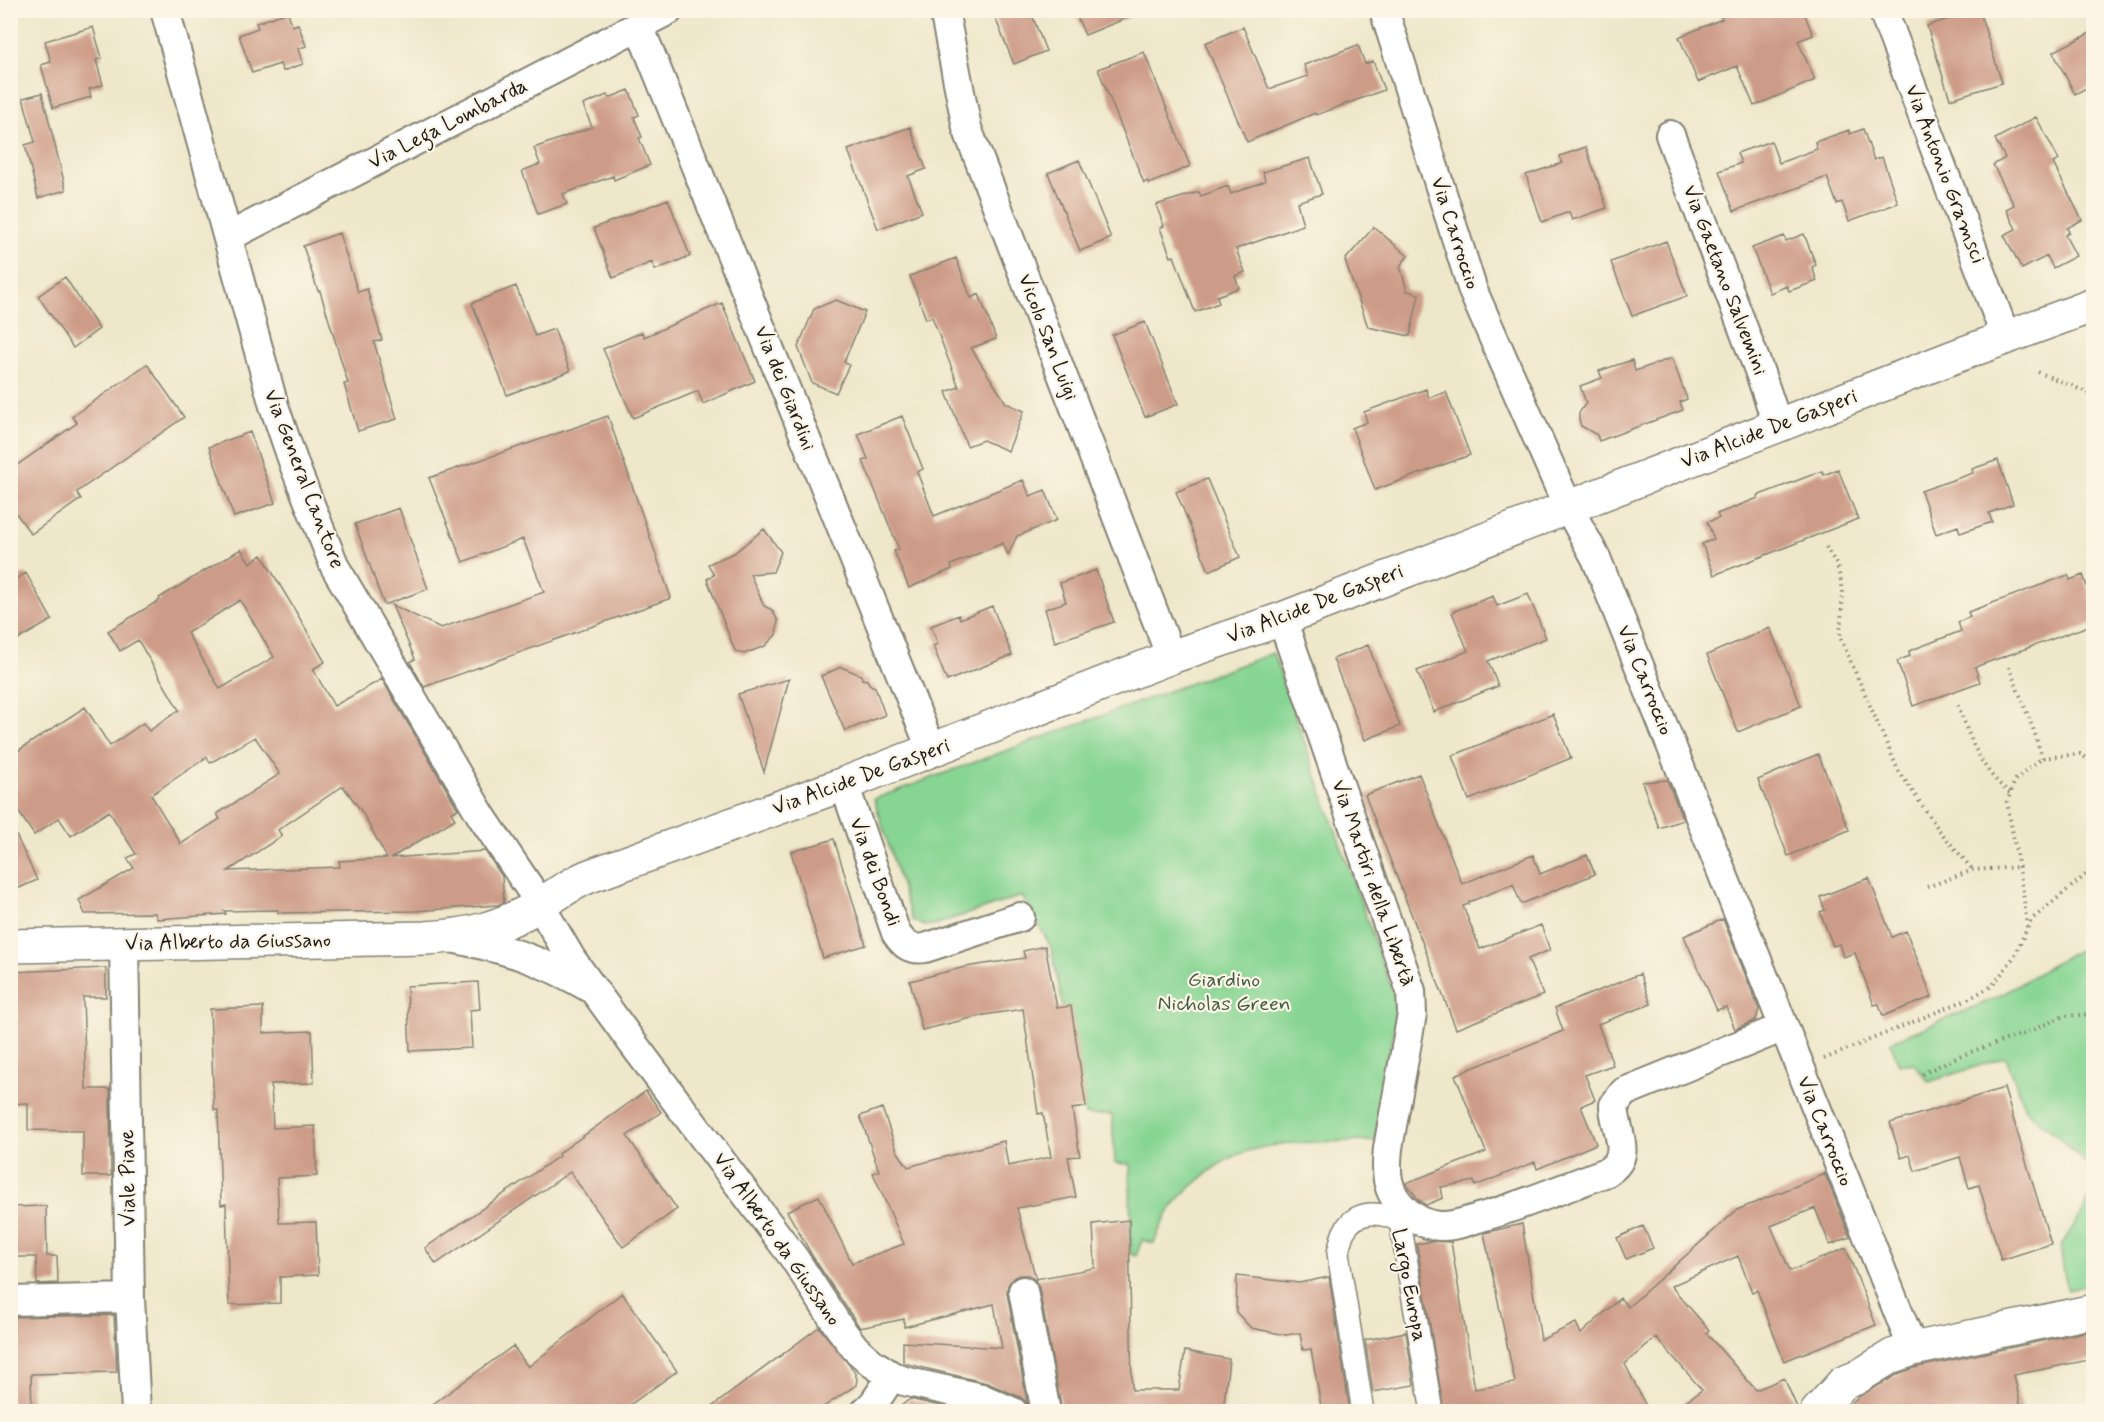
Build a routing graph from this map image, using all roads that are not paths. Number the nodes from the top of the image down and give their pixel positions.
1 (165, 10) edge
2 (669, 10) edge
3 (944, 10) edge
4 (1384, 10) edge
5 (1883, 10) edge
6 (639, 26) junction
7 (1670, 135) dead end
8 (228, 237) junction
9 (2094, 305) edge
10 (2006, 338) junction
11 (1778, 426) junction
12 (1568, 507) junction
13 (1282, 619) junction
14 (1172, 657) junction
15 (932, 751) junction
16 (844, 784) junction
17 (539, 905) junction
18 (1020, 916) dead end
19 (446, 937) junction
20 (124, 944) junction
21 (10, 946) edge
22 (596, 992) junction
23 (1784, 1027) junction
24 (1023, 1291) dead end
25 (130, 1298) junction
26 (10, 1301) edge
27 (2094, 1311) edge
28 (1913, 1349) junction
29 (892, 1376) junction
30 (1856, 1378) junction
31 (136, 1412) edge
32 (865, 1412) edge
33 (1013, 1412) edge
34 (1046, 1412) edge
35 (1364, 1412) edge
36 (1432, 1412) edge
37 (1817, 1412) edge
38 (1823, 1412) edge

1 - 8 street, Via General Cantore
2 - 6 street, Via Lega Lombarda
3 - 14 street, Vicolo San Luigi
4 - 12 street, Via Carroccio
5 - 10 street, Via Antonio Gramsci
6 - 8 street, Via Lega Lombarda
6 - 15 street, Via dei Giardini
7 - 11 street, Via Gaetano Salvemini
8 - 17 street, Via General Cantore
9 - 10 street, Via Alcide De Gasperi
10 - 11 street, Via Alcide De Gasperi
11 - 12 street, Via Alcide De Gasperi
12 - 13 street, Via Alcide De Gasperi
12 - 23 street, Via Carroccio
13 - 14 street, Via Alcide De Gasperi
13 - 23 street, Via Martiri della Libertà
14 - 15 street, Via Alcide De Gasperi
15 - 16 street, Via Alcide De Gasperi
16 - 17 street, Via Alcide De Gasperi
16 - 18 street, Via dei Bondi
17 - 19 street, Via Alberto da Giussano
17 - 22 street, Via Alberto da Giussano
19 - 20 street, Via Alberto da Giussano
19 - 22 street, Via Alberto da Giussano
20 - 21 street, Via Alberto da Giussano
20 - 25 street, Viale Piave
22 - 29 street, Via Alberto da Giussano
23 - 28 street, Via Carroccio
24 - 34 street
25 - 26 street
25 - 31 street, Viale Piave
27 - 28 street
28 - 30 street
29 - 32 street
29 - 33 street, Via Alberto da Giussano
30 - 37 street
30 - 38 street
35 - 36 street, Largo Europa

